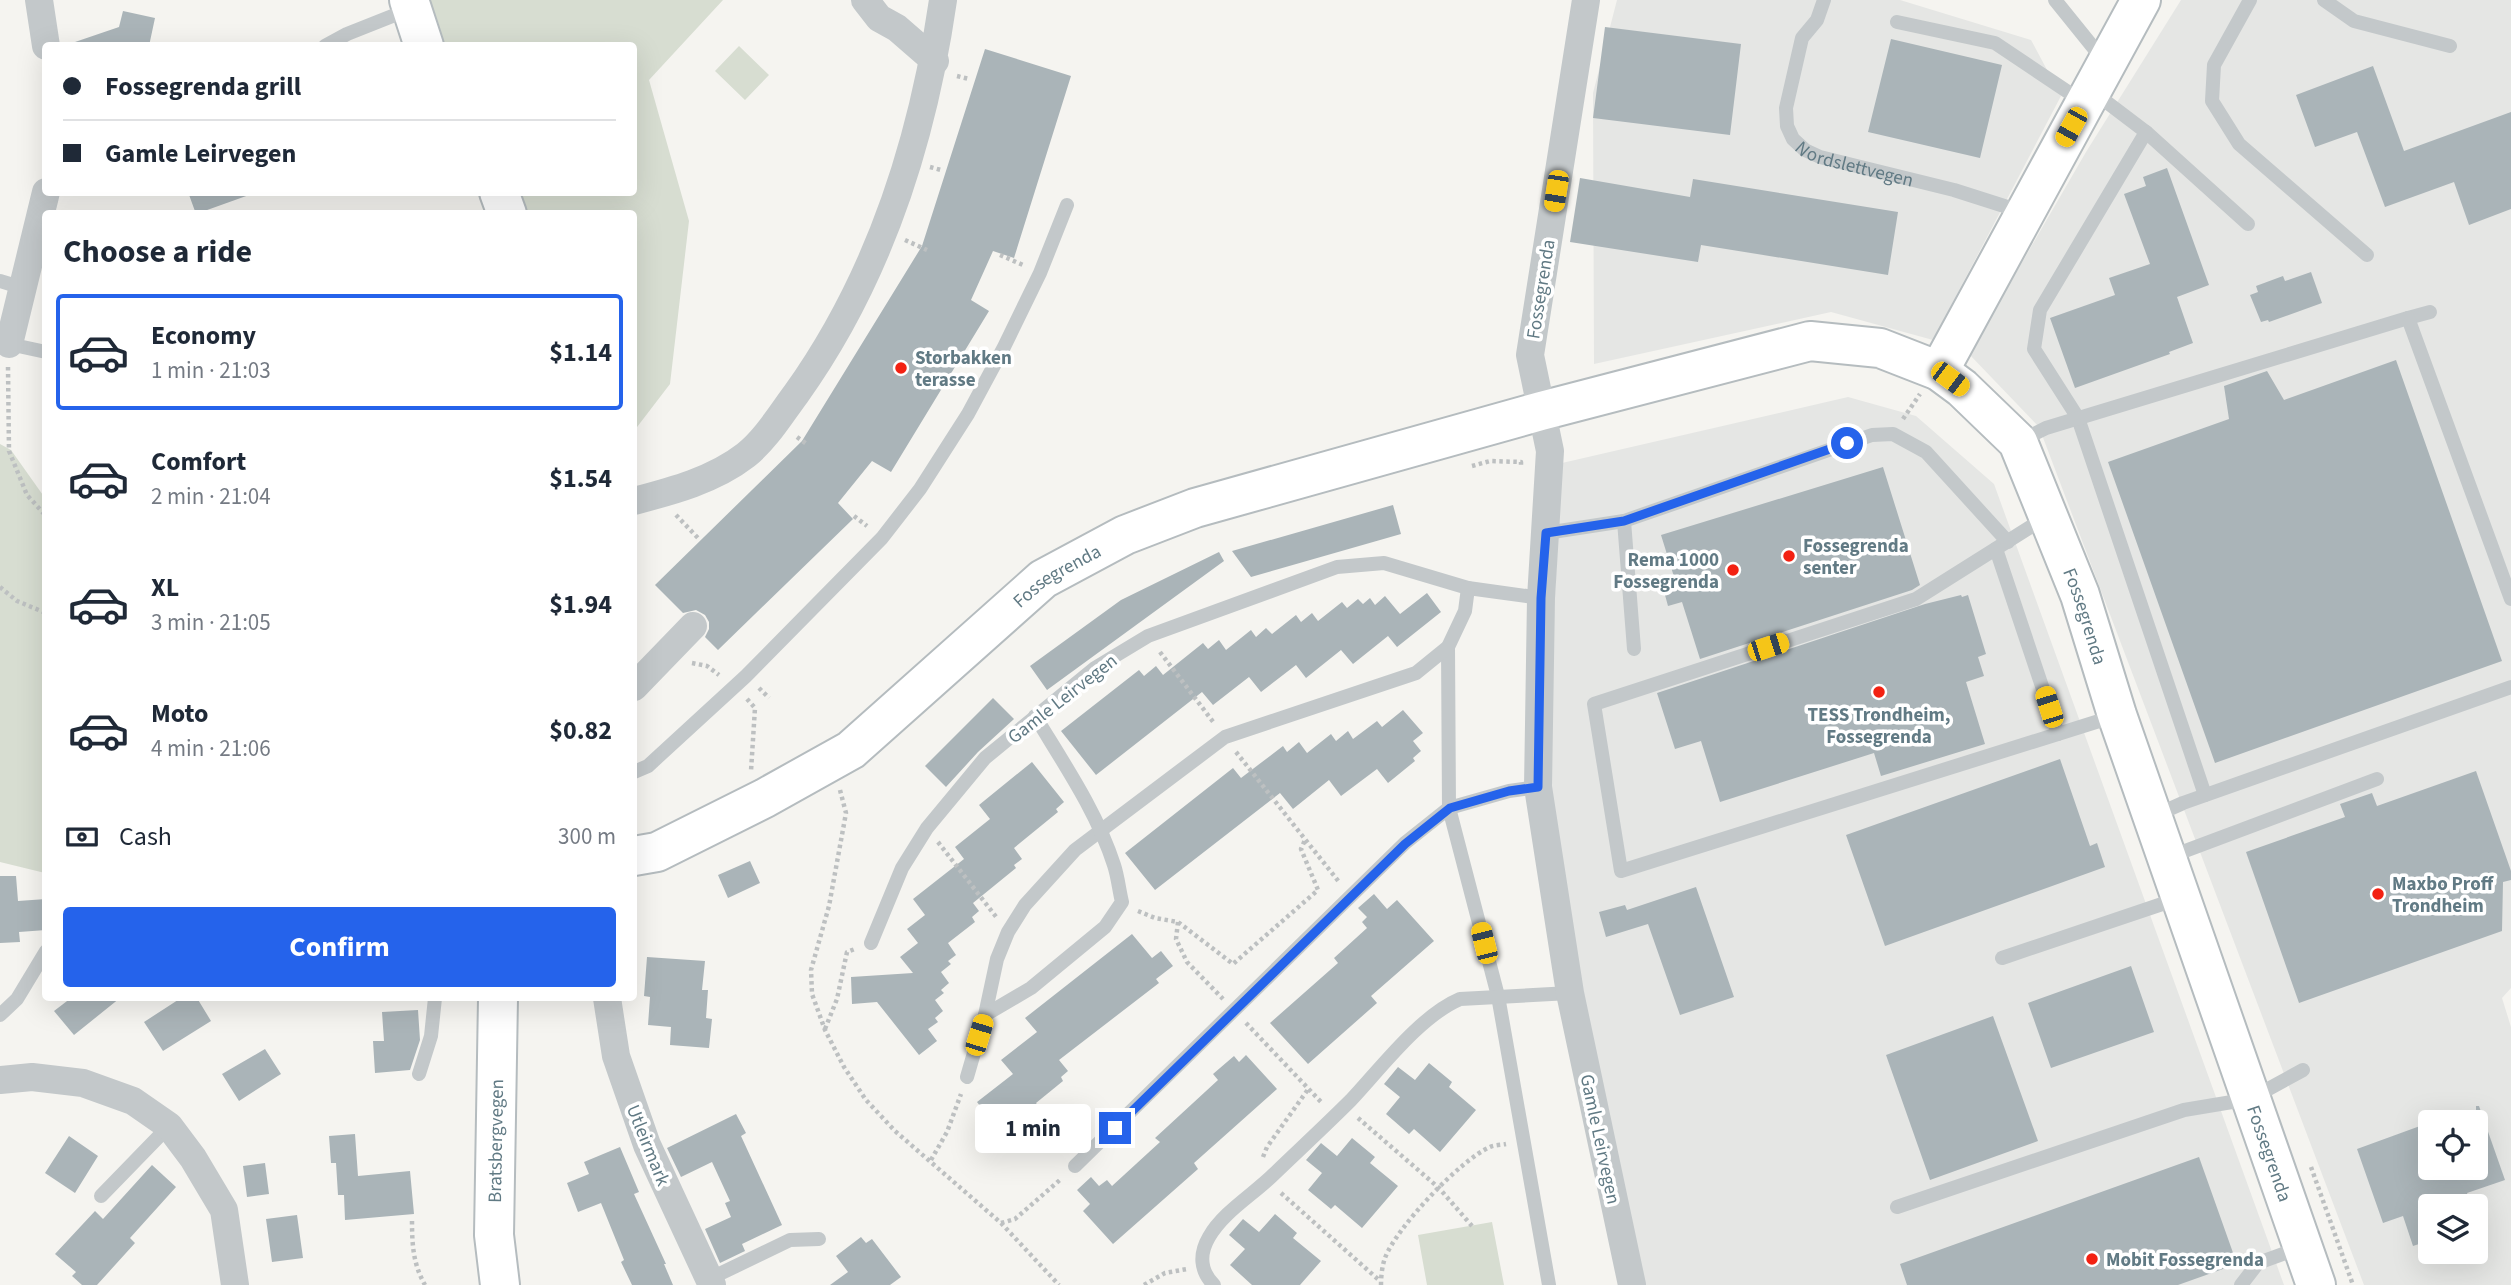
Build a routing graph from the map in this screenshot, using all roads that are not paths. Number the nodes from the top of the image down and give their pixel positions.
1 (39, 0) edge
2 (865, 0) edge
3 (943, 0) edge
4 (1586, 0) edge
5 (1824, 0) edge
6 (2056, 0) edge
7 (2141, 0) edge
8 (2250, 0) edge
9 (2324, 0) edge
10 (410, 4) edge
11 (1897, 22) dead end
12 (45, 42) edge
13 (332, 42) edge
14 (423, 42) edge
15 (2450, 47) dead end
16 (935, 61) junction
17 (2094, 85) junction
18 (2146, 132) junction
19 (1067, 205) dead end
20 (2024, 212) junction
21 (42, 216) edge
22 (2248, 224) dead end
23 (2367, 255) dead end
24 (12, 285) edge
25 (2430, 312) dead end
26 (2408, 318) junction
27 (9, 344) joint
28 (42, 351) edge
29 (1932, 378) junction
30 (1541, 411) junction
31 (2078, 418) junction
32 (2018, 442) junction
33 (637, 500) edge
34 (1624, 521) junction
35 (2051, 521) junction
36 (1546, 533) junction
37 (2002, 545) junction
38 (1468, 588) junction
39 (1541, 598) junction
40 (2511, 599) edge
41 (693, 626) dead end
42 (1448, 647) junction
43 (1634, 649) dead end
44 (637, 684) edge
45 (2511, 687) edge
46 (2117, 715) junction
47 (1035, 716) junction
48 (2058, 734) junction
49 (637, 771) edge
50 (2377, 779) dead end
51 (1538, 787) junction
52 (2205, 794) junction
53 (1450, 808) junction
54 (2153, 816) junction
55 (1100, 832) junction
56 (637, 855) edge
57 (2168, 858) junction
58 (2181, 898) junction
59 (871, 943) road end
60 (42, 958) edge
61 (2002, 958) dead end
62 (1570, 993) junction
63 (1497, 996) junction
64 (435, 1001) edge
65 (498, 1001) edge
66 (607, 1001) edge
67 (0, 1015) edge
68 (985, 1015) junction
69 (2303, 1070) dead end
70 (419, 1074) dead end
71 (967, 1077) road end
72 (0, 1080) edge
73 (2250, 1099) junction
74 (169, 1126) junction
75 (1075, 1166) road end
76 (101, 1196) dead end
77 (1897, 1207) dead end
78 (819, 1239) dead end
79 (2303, 1247) junction
80 (711, 1282) edge
81 (234, 1285) edge
82 (500, 1285) edge
83 (1214, 1285) edge
84 (1549, 1285) edge
85 (1632, 1285) edge
86 (2241, 1285) edge
87 (2316, 1285) edge

1 - 12 street
2 - 16 street
3 - 16 street
4 - 30 street, Fossegrenda
5 - 20 lane, Nordslettvegen
6 - 17 lane
7 - 17 street
8 - 23 lane
9 - 15 lane
10 - 13 lane
10 - 14 street
11 - 17 lane
16 - 33 street
17 - 18 lane
17 - 20 street
18 - 22 lane
18 - 31 lane
19 - 49 lane
20 - 29 street
21 - 24 street
24 - 27 street
25 - 26 lane
26 - 31 lane
26 - 40 lane
27 - 28 lane
29 - 30 street, Fossegrenda
29 - 32 street, Fossegrenda
30 - 36 street, Gamle Leirvegen
30 - 56 street, Fossegrenda
31 - 32 lane
31 - 52 lane
32 - 35 street, Fossegrenda
34 - 36 lane
34 - 37 lane
34 - 43 lane
35 - 37 lane
35 - 46 street, Fossegrenda
36 - 39 street, Gamle Leirvegen
37 - 48 lane
37 - 48 lane
38 - 39 lane, Gamle Leirvegen
38 - 42 lane
38 - 47 lane, Gamle Leirvegen
39 - 51 street, Gamle Leirvegen
41 - 44 street
42 - 53 lane
42 - 55 lane
45 - 52 lane
46 - 48 lane
46 - 54 street, Fossegrenda
47 - 55 lane
47 - 59 lane, Gamle Leirvegen
50 - 57 lane
51 - 53 lane
51 - 62 street, Gamle Leirvegen
52 - 54 lane
53 - 63 lane
53 - 75 lane
54 - 57 street, Fossegrenda
55 - 68 lane
55 - 68 lane
57 - 58 street, Fossegrenda
58 - 61 lane
58 - 73 street, Fossegrenda
60 - 67 lane
62 - 63 lane
62 - 85 street, Gamle Leirvegen
63 - 83 lane
63 - 84 lane
64 - 70 lane
65 - 82 street, Bratsbergvegen
66 - 80 street, Utleirmark
68 - 71 lane
69 - 73 lane
72 - 74 street
73 - 77 lane
73 - 79 street, Fossegrenda
74 - 76 lane
74 - 81 street
78 - 80 lane
79 - 86 lane
79 - 87 street, Fossegrenda

